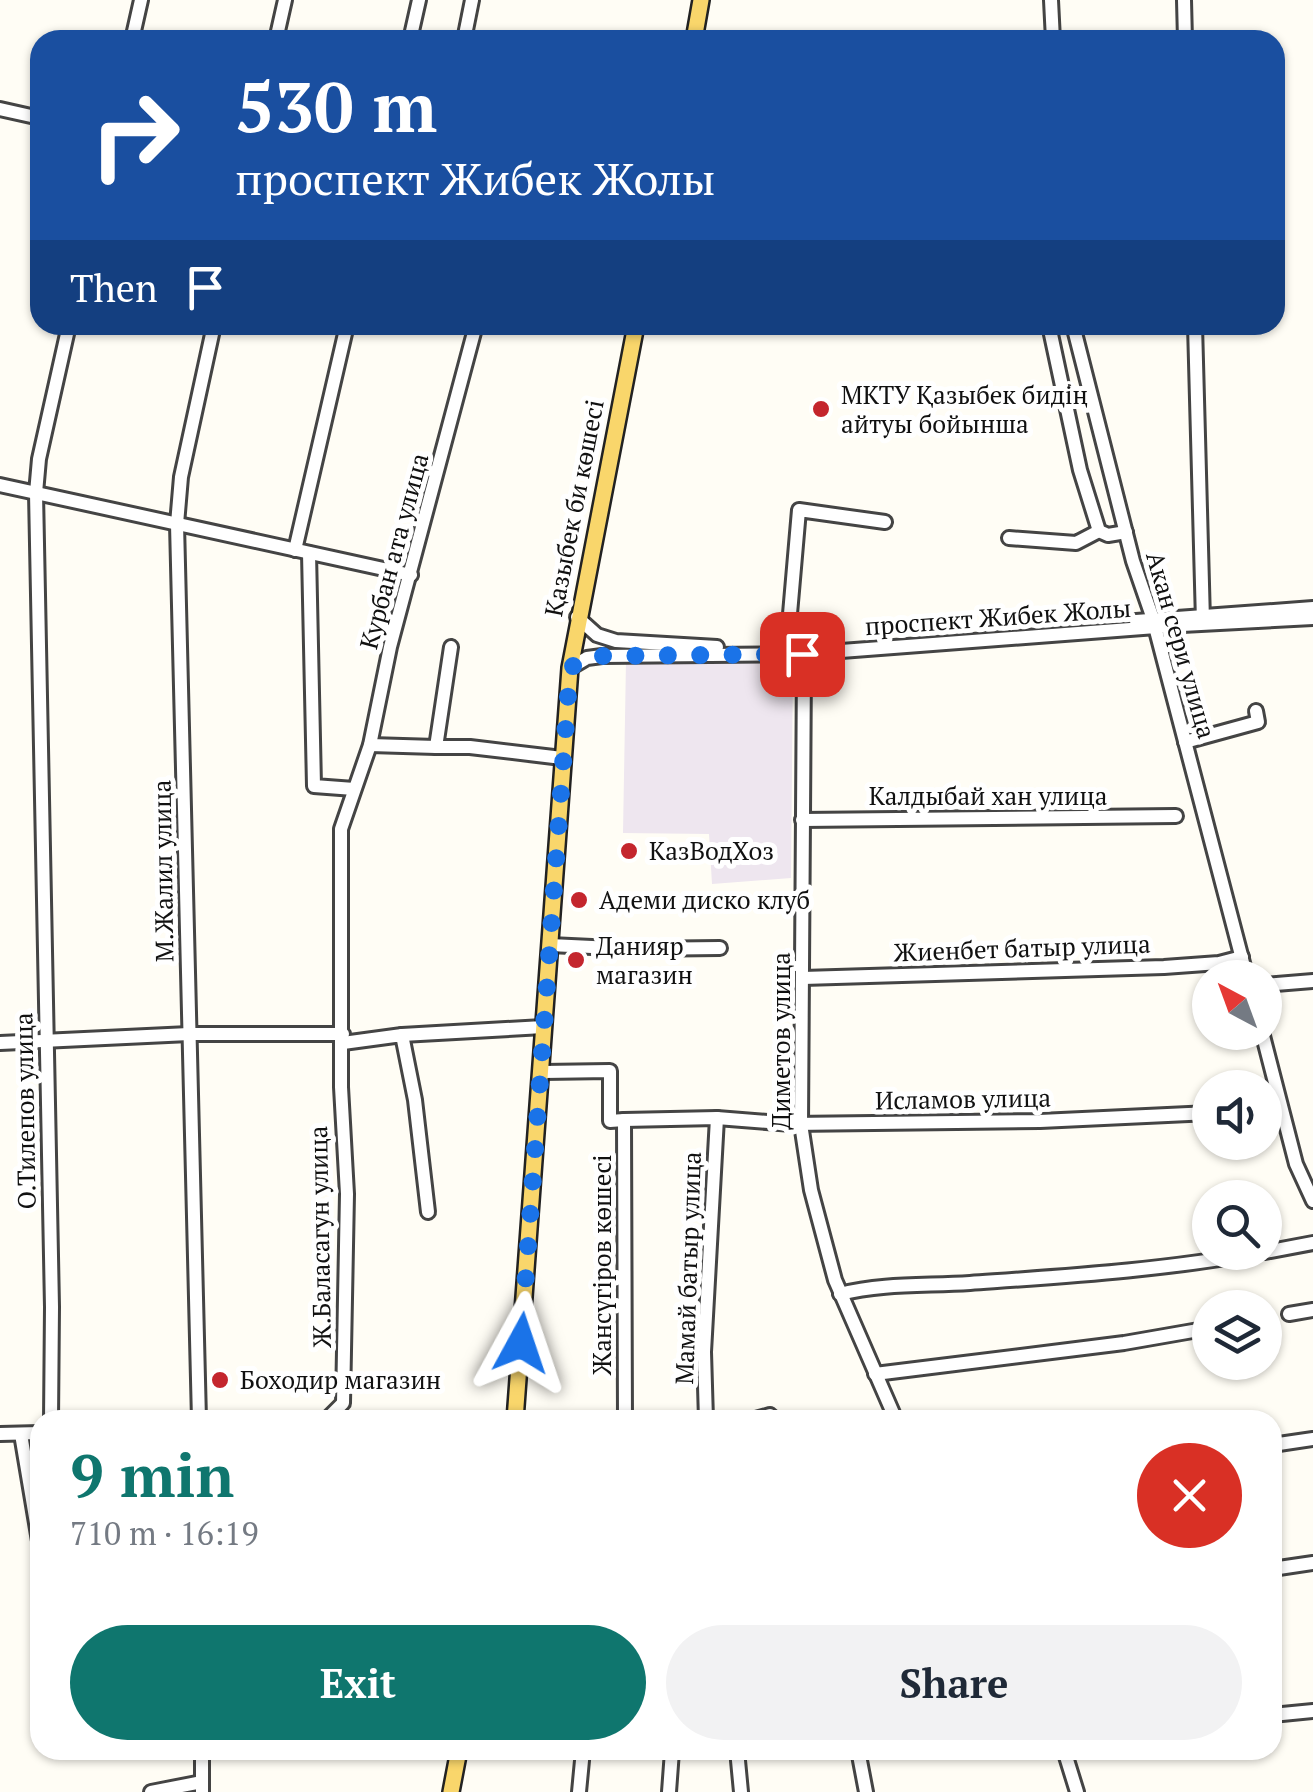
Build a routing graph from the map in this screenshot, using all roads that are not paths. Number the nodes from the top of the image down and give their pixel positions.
1 (141, 0) edge
2 (285, 0) edge
3 (419, 0) edge
4 (472, 0) edge
5 (701, 0) edge
6 (1050, 0) edge
7 (1184, 0) edge
8 (134, 30) edge
9 (278, 30) edge
10 (412, 30) edge
11 (466, 30) edge
12 (696, 30) edge
13 (1052, 30) edge
14 (1186, 30) edge
15 (0, 109) edge
16 (30, 116) edge
17 (66, 335) edge
18 (212, 335) edge
19 (345, 335) edge
20 (473, 335) edge
21 (634, 335) edge
22 (1050, 335) edge
23 (1076, 335) edge
24 (1195, 335) edge
25 (0, 486) edge
26 (36, 494) junction
27 (885, 522) dead end
28 (178, 524) junction
29 (1099, 531) junction
30 (1126, 532) junction
31 (1009, 538) dead end
32 (302, 551) junction
33 (411, 575) junction
34 (1313, 608) edge
35 (577, 617) junction
36 (1313, 618) edge
37 (1203, 619) junction
38 (1154, 624) junction
39 (451, 647) dead end
40 (802, 650) junction
41 (570, 668) junction
42 (1256, 710) dead end
43 (1186, 742) junction
44 (370, 744) junction
45 (436, 747) junction
46 (562, 758) junction
47 (354, 789) junction
48 (1176, 816) dead end
49 (802, 820) junction
50 (550, 945) junction
51 (720, 948) dead end
52 (1242, 957) junction
53 (1243, 960) edge
54 (803, 978) junction
55 (1313, 981) edge
56 (1282, 984) edge
57 (544, 1027) junction
58 (188, 1034) junction
59 (402, 1035) junction
60 (343, 1038) junction
61 (46, 1042) junction
62 (0, 1043) edge
63 (542, 1072) junction
64 (1282, 1110) edge
65 (1192, 1114) edge
66 (717, 1118) junction
67 (624, 1120) junction
68 (801, 1124) junction
69 (1313, 1202) edge
70 (428, 1212) dead end
71 (1313, 1243) edge
72 (1282, 1249) edge
73 (1192, 1263) edge
74 (840, 1294) junction
75 (1313, 1310) edge
76 (1289, 1314) dead end
77 (1192, 1331) edge
78 (874, 1374) junction
79 (51, 1410) edge
80 (199, 1410) edge
81 (339, 1410) edge
82 (515, 1410) edge
83 (625, 1410) edge
84 (706, 1410) edge
85 (891, 1410) edge
86 (0, 1434) edge
87 (21, 1434) junction
88 (30, 1434) edge
89 (1313, 1439) edge
90 (1282, 1444) edge
91 (30, 1488) edge
92 (1313, 1712) edge
93 (1282, 1714) edge
94 (202, 1760) edge
95 (457, 1760) edge
96 (583, 1760) edge
97 (671, 1760) edge
98 (737, 1760) edge
99 (860, 1760) edge
100 (1067, 1760) edge
101 (202, 1787) edge
102 (151, 1792) edge
103 (451, 1792) edge
104 (580, 1792) edge
105 (668, 1792) edge
106 (741, 1792) edge
107 (866, 1792) edge
108 (1077, 1792) edge

1 - 8 street
2 - 9 street
3 - 10 street
4 - 11 street
5 - 12 main road
6 - 13 street
7 - 14 street
15 - 16 street
17 - 26 street, О.Тилепов улица
18 - 28 street, М.Жалил улица
19 - 32 street
20 - 33 street, Курбан ата улица
21 - 35 main road, Қазыбек би көшесі
22 - 29 street
23 - 30 street, Акан сери улица
24 - 37 street
25 - 26 street
26 - 28 street
26 - 61 street, О.Тилепов улица
27 - 40 street, Диметов улица
28 - 32 street
28 - 58 street, М.Жалил улица
29 - 30 street
29 - 31 street
30 - 38 street, Акан сери улица
32 - 33 street
32 - 47 street
33 - 44 street, Курбан ата улица
34 - 37 street, проспект Жибек Жолы
35 - 40 street, проспект Жибек Жолы
35 - 41 main road, Қазыбек би көшесі
36 - 37 street, проспект Жибек Жолы
37 - 38 street, проспект Жибек Жолы
38 - 40 street, проспект Жибек Жолы
38 - 43 street, Акан сери улица
39 - 45 street
40 - 41 street, проспект Жибек Жолы
40 - 49 street, Диметов улица
41 - 46 main road, Қазыбек би көшесі
42 - 43 street
43 - 52 street, Акан сери улица
44 - 45 street
44 - 47 street, Курбан ата улица
45 - 46 street
46 - 50 main road, Қазыбек би көшесі
47 - 60 street, Ж.Баласагун улица
48 - 49 street, Калдыбай хан улица
49 - 54 street, Диметов улица
50 - 51 street
50 - 57 main road, Қазыбек би көшесі
52 - 53 street, Акан сери улица
52 - 54 street, Жиенбет батыр улица
54 - 68 street, Диметов улица
55 - 56 street
57 - 59 street
57 - 63 main road, Қазыбек би көшесі
58 - 60 street
58 - 61 street
58 - 80 street, М.Жалил улица
59 - 60 street
59 - 70 street
60 - 81 street, Ж.Баласагун улица
61 - 62 street
61 - 79 street, О.Тилепов улица
63 - 67 street, Жансүгіров көшесі
63 - 82 main road, Қазыбек би көшесі
64 - 69 street
65 - 68 street, Исламов улица
66 - 67 street, Исламов улица
66 - 68 street, Исламов улица
66 - 84 street, Мамай батыр улица
67 - 83 street, Жансүгіров көшесі
68 - 74 street, Диметов улица
71 - 72 street
73 - 74 street
74 - 78 street, Диметов улица
75 - 76 street
77 - 78 street
78 - 85 street, Диметов улица
86 - 87 street
87 - 88 street
87 - 91 street
89 - 90 street
92 - 93 street
94 - 101 street
95 - 103 main road
96 - 104 street
97 - 105 street
98 - 106 street
99 - 107 street
100 - 108 street
101 - 102 street

